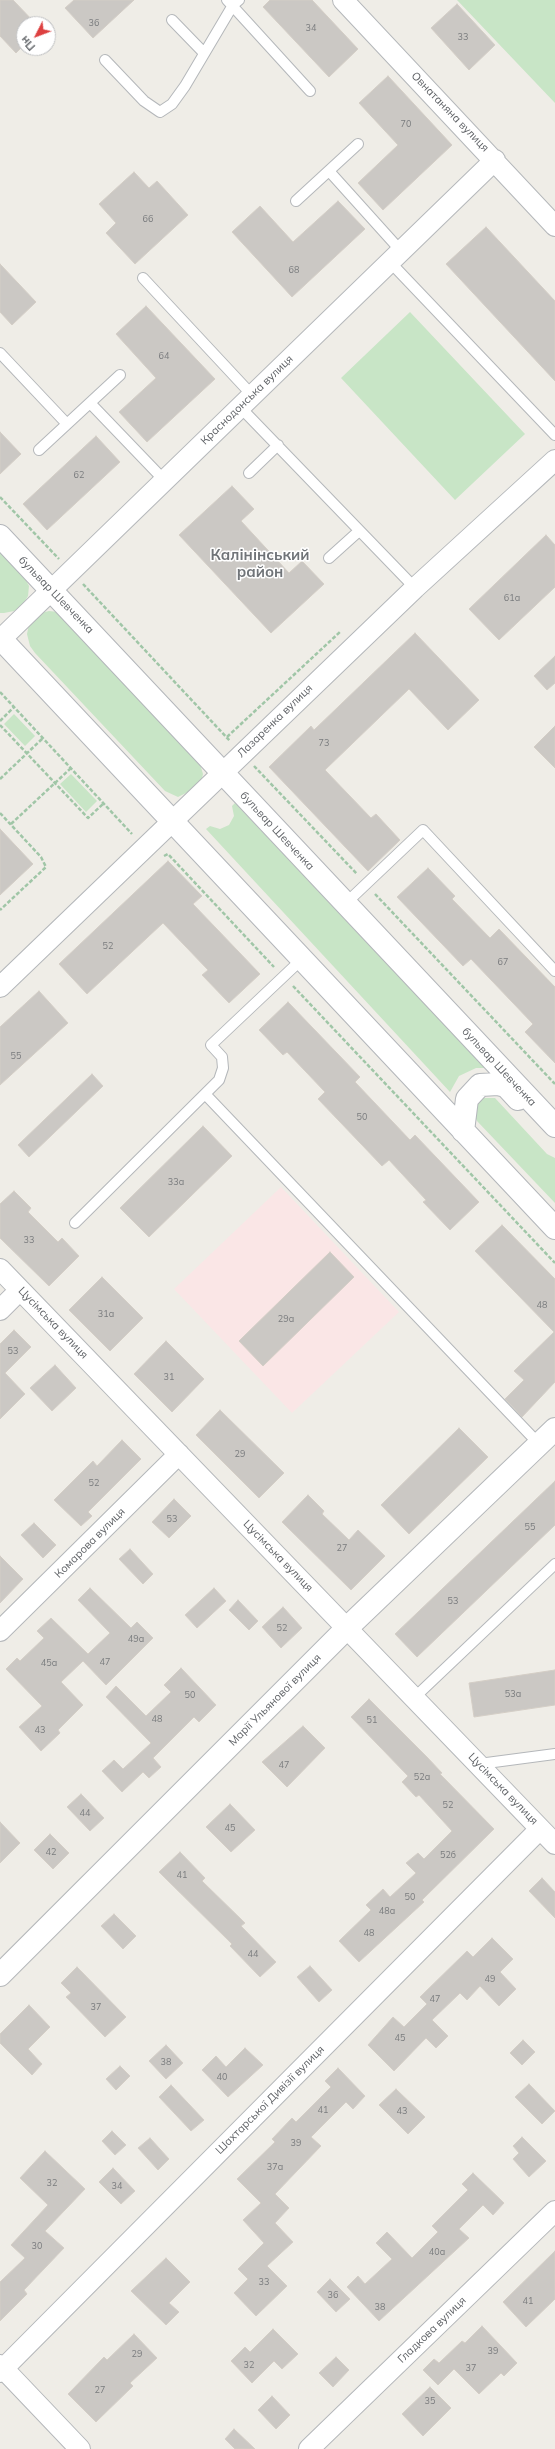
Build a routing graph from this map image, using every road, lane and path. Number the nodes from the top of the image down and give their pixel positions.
1 (343, 0) edge
2 (233, 2) edge
3 (172, 20) dead end
4 (204, 53) junction
5 (105, 60) dead end
6 (310, 91) dead end
7 (358, 144) dead end
8 (495, 160) junction
9 (329, 171) junction
10 (296, 201) dead end
11 (555, 226) edge
12 (396, 257) junction
13 (143, 278) dead end
14 (0, 353) edge
15 (120, 375) dead end
16 (246, 401) junction
17 (90, 404) junction
18 (67, 424) junction
19 (555, 435) edge
20 (278, 445) junction
21 (39, 450) dead end
22 (555, 460) edge
23 (249, 473) dead end
24 (164, 480) junction
25 (0, 497) edge
26 (359, 531) junction
27 (0, 536) edge
28 (329, 558) dead end
29 (70, 571) junction
30 (415, 588) junction
31 (51, 590) junction
32 (0, 639) edge
33 (0, 692) edge
34 (14, 707) junction
35 (0, 721) edge
36 (0, 725) edge
37 (43, 738) junction
38 (27, 753) junction
39 (242, 753) junction
40 (71, 768) junction
41 (222, 772) junction
42 (0, 779) edge
43 (55, 783) junction
44 (104, 803) junction
45 (0, 813) edge
46 (171, 821) junction
47 (10, 824) junction
48 (144, 847) junction
49 (366, 884) junction
50 (345, 904) junction
51 (0, 910) edge
52 (301, 960) junction
53 (555, 971) edge
54 (283, 976) junction
55 (0, 987) edge
56 (555, 1084) edge
57 (205, 1094) junction
58 (555, 1126) edge
59 (463, 1131) junction
60 (555, 1136) edge
61 (75, 1223) dead end
62 (555, 1228) edge
63 (555, 1263) edge
64 (0, 1269) edge
65 (20, 1290) junction
66 (0, 1310) edge
67 (555, 1429) edge
68 (539, 1444) junction
69 (179, 1454) junction
70 (555, 1564) edge
71 (347, 1628) junction
72 (0, 1631) edge
73 (414, 1698) junction
74 (555, 1754) edge
75 (479, 1764) junction
76 (540, 1828) junction
77 (555, 1844) edge
78 (0, 1975) edge
79 (555, 2211) edge
80 (1, 2369) edge
81 (80, 2449) edge
82 (310, 2449) edge

1 - 8 street, Овнатаняна вулиця
2 - 4 lane
2 - 6 lane
3 - 4 lane
4 - 5 lane
7 - 9 lane
8 - 11 street, Овнатаняна вулиця
8 - 12 street, Краснодонська вулиця
9 - 10 lane
9 - 12 lane
12 - 16 street, Краснодонська вулиця
12 - 19 lane
13 - 16 lane
14 - 18 lane
15 - 17 lane
16 - 20 lane
16 - 24 street, Краснодонська вулиця
17 - 18 lane
17 - 24 lane
18 - 21 lane
20 - 23 lane
20 - 26 lane
22 - 30 street, Лазаренка вулиця
24 - 29 street, Краснодонська вулиця
25 - 29 path
26 - 28 lane
26 - 30 lane
27 - 31 main road, бульвар Шевченка
29 - 31 street, Краснодонська вулиця
29 - 39 path
30 - 39 street, Лазаренка вулиця
31 - 32 street, Краснодонська вулиця
31 - 41 main road, бульвар Шевченка
32 - 46 main road
33 - 34 path
34 - 35 path
34 - 37 path
36 - 38 path
37 - 38 path
37 - 40 path
38 - 42 path
38 - 43 path
39 - 41 street, Лазаренка вулиця
39 - 49 path
40 - 43 path
40 - 44 path
41 - 46 street, Лазаренка вулиця
41 - 50 main road, бульвар Шевченка
43 - 44 path
43 - 47 path
44 - 48 path
45 - 47 path
46 - 48 street, Лазаренка вулиця
46 - 52 main road
47 - 51 path
48 - 54 path
48 - 55 street, Лазаренка вулиця
49 - 50 lane
49 - 53 lane
49 - 56 path
50 - 58 main road, бульвар Шевченка
52 - 54 lane
52 - 59 main road
54 - 57 lane
54 - 63 path
57 - 61 lane
57 - 68 lane
59 - 60 main road
59 - 62 main road
64 - 65 street, Цусімська вулиця
65 - 66 street
65 - 69 street, Цусімська вулиця
67 - 68 main road, Марії Ульянової вулиця
68 - 71 main road, Марії Ульянової вулиця
69 - 71 street, Цусімська вулиця
69 - 72 street, Комарова вулиця
70 - 73 lane
71 - 73 street, Цусімська вулиця
71 - 78 main road, Марії Ульянової вулиця
73 - 75 street, Цусімська вулиця
74 - 75 lane
75 - 76 street, Цусімська вулиця
76 - 77 street, Цусімська вулиця
76 - 80 street, Шахтарської Дивізії вулиця
79 - 82 street, Гладкова вулиця
80 - 81 street

